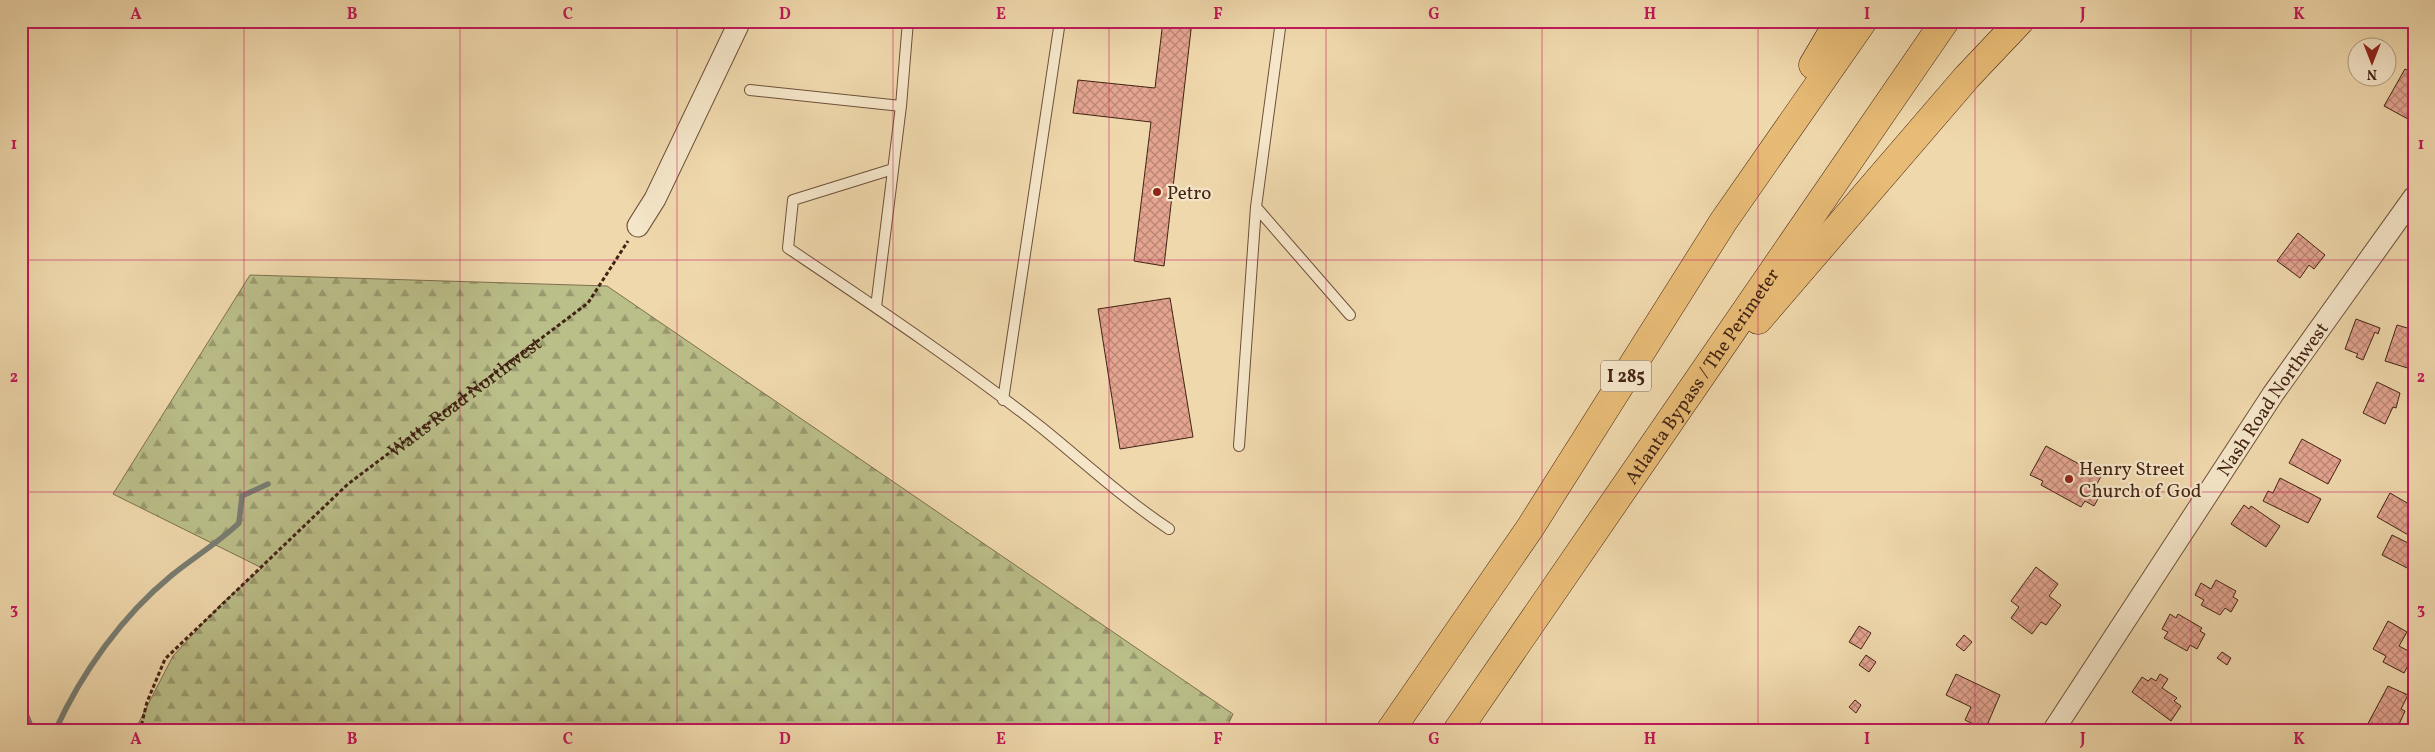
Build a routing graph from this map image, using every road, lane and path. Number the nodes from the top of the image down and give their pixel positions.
1 (740, 21) edge
2 (908, 21) edge
3 (1060, 21) edge
4 (1281, 21) edge
5 (1839, 21) edge
6 (1863, 21) edge
7 (1945, 21) edge
8 (2020, 21) edge
9 (750, 90) dead end
10 (901, 106) junction
11 (894, 169) junction
12 (2414, 197) edge
13 (1256, 207) junction
14 (1723, 222) junction
15 (638, 226) joint
16 (876, 307) junction
17 (1350, 315) dead end
18 (1004, 400) junction
19 (1665, 430) junction
20 (1238, 446) dead end
21 (1169, 529) dead end
22 (140, 731) edge
23 (1390, 731) edge
24 (1457, 731) edge
25 (2053, 731) edge

1 - 15 street
2 - 10 lane
3 - 18 lane
4 - 13 lane
5 - 14 highway
6 - 14 highway, I 285
7 - 19 highway, Atlanta Bypass / The Perimeter
8 - 19 highway
9 - 10 lane
10 - 11 lane
11 - 16 lane
11 - 16 lane
12 - 25 street, Nash Road Northwest
13 - 17 lane
13 - 20 lane
14 - 23 highway, I 285
15 - 22 path, Watts Road Northwest
16 - 18 lane
18 - 21 lane
19 - 24 highway, Atlanta Bypass / The Perimeter

